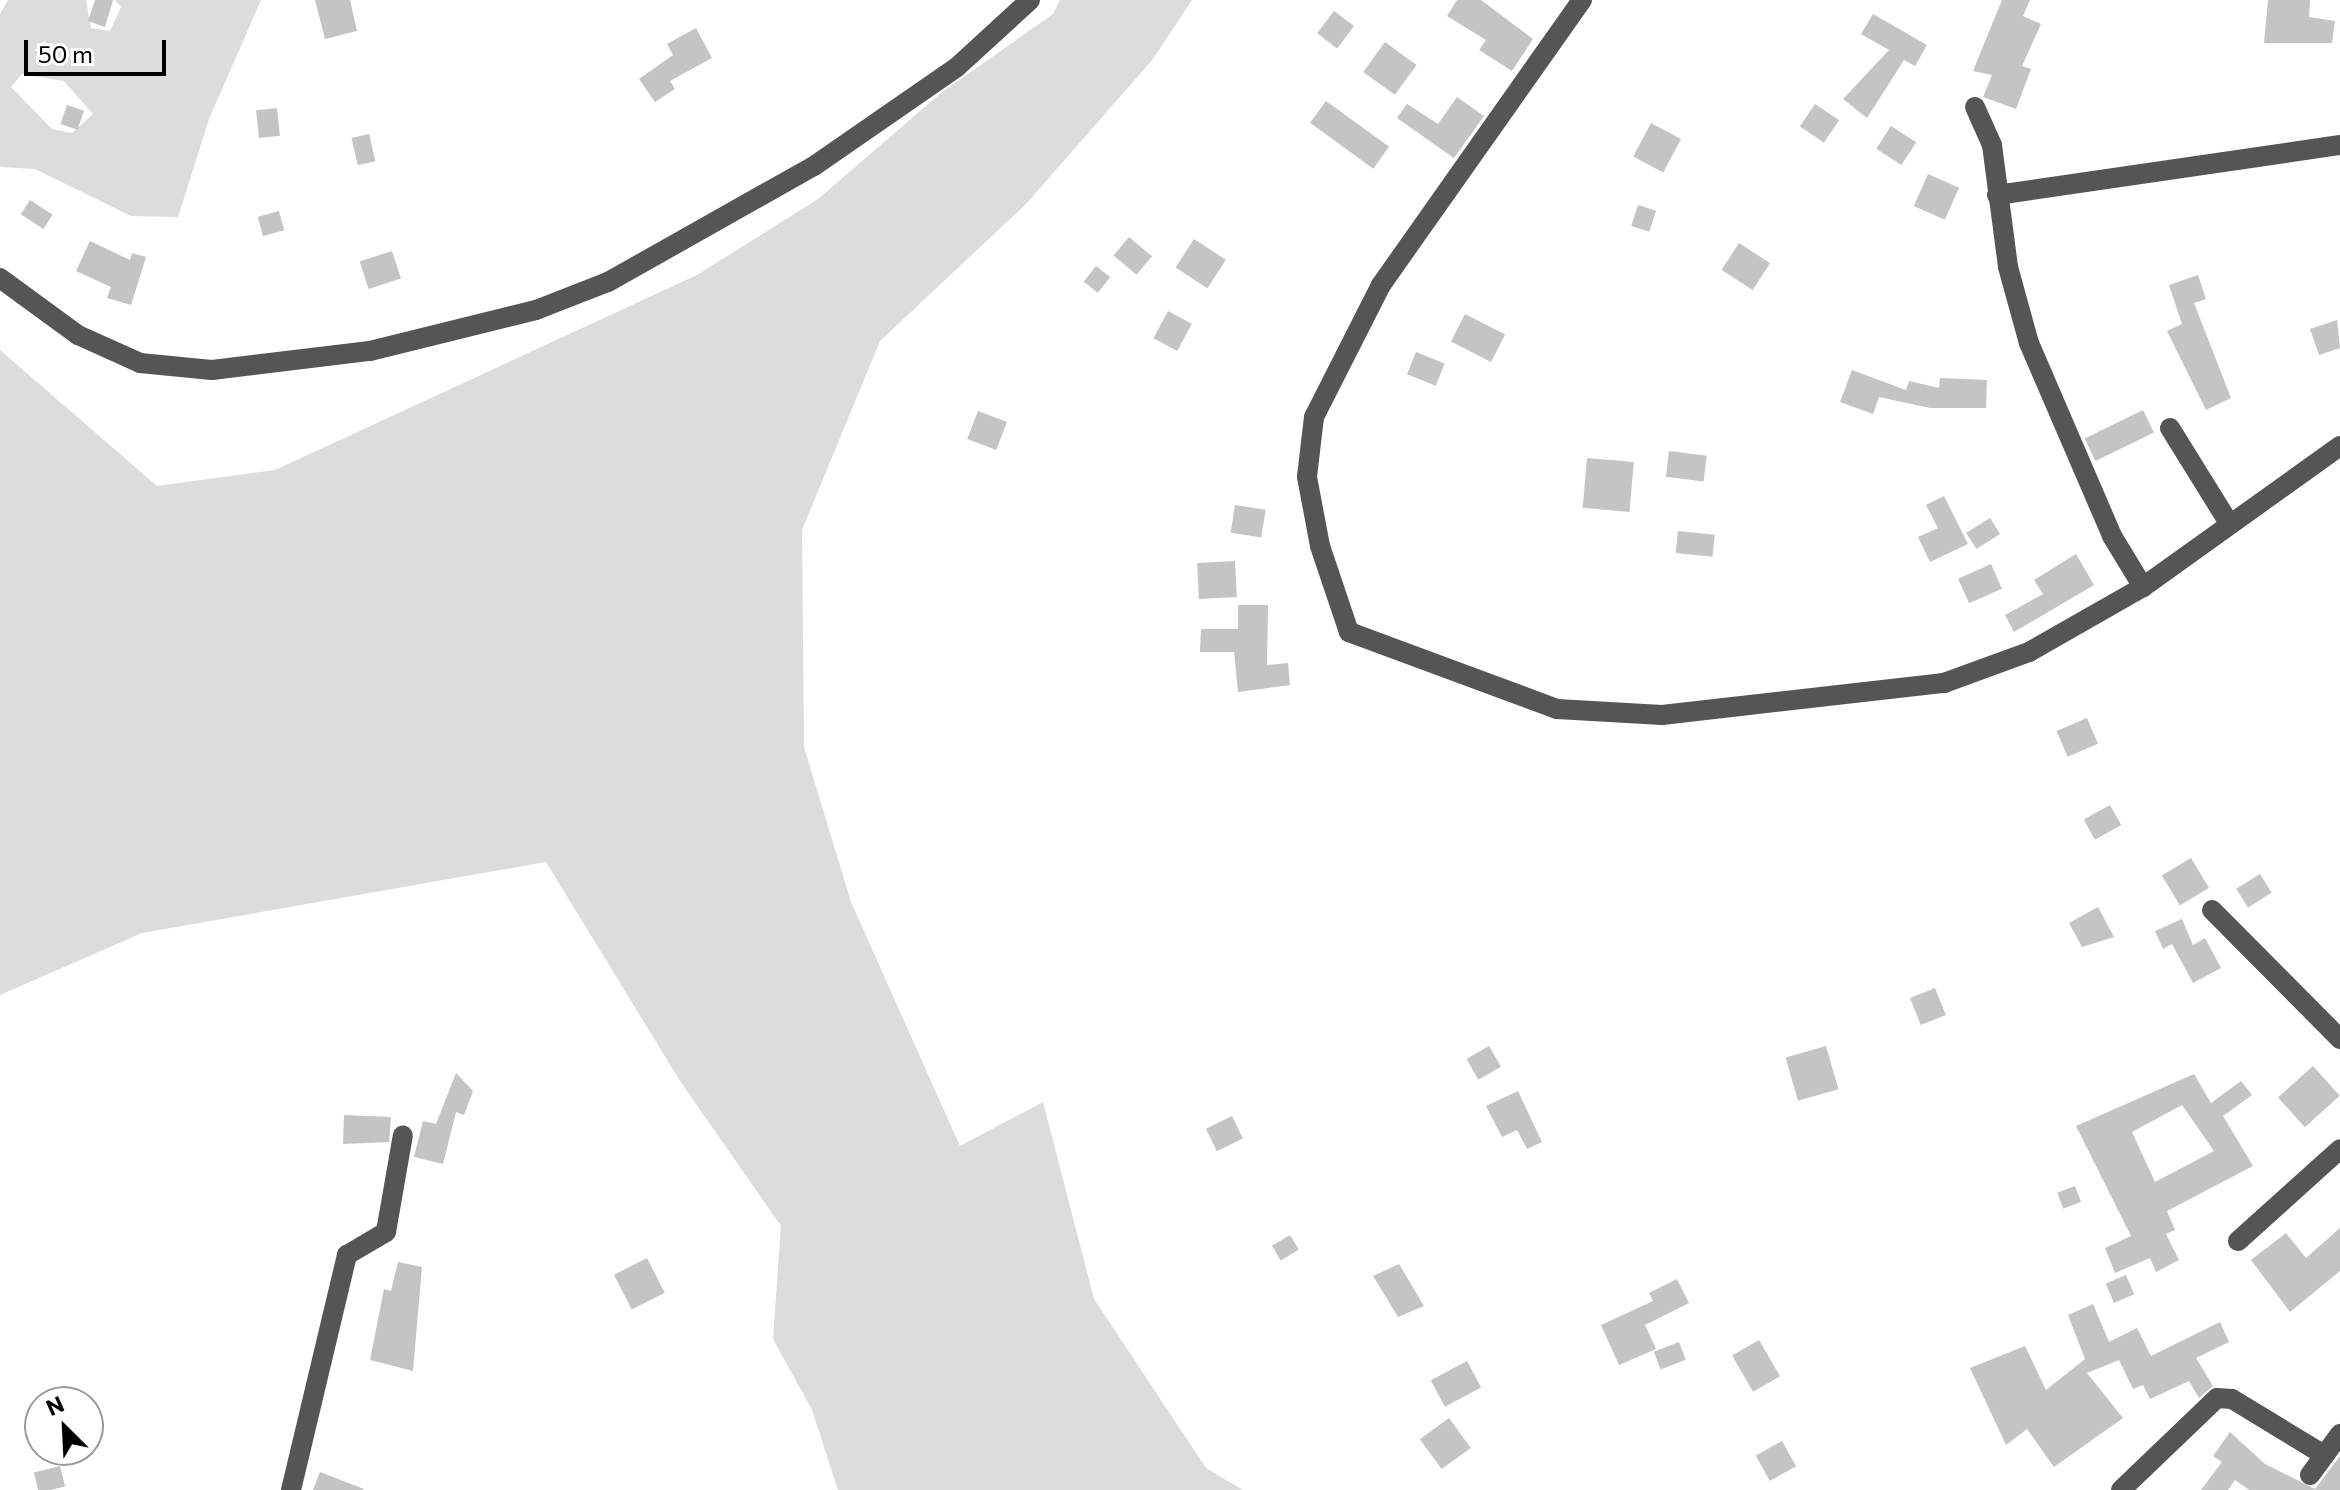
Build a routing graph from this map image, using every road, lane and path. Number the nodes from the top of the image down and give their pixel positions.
1 (1582, 0) edge
2 (1022, 4) edge
3 (1975, 107) dead end
4 (2340, 145) edge
5 (1997, 195) junction
6 (0, 278) edge
7 (2170, 428) dead end
8 (2340, 446) edge
9 (2229, 523) junction
10 (2143, 587) junction
11 (2212, 910) dead end
12 (2340, 1039) edge
13 (403, 1135) dead end
14 (2340, 1149) edge
15 (2238, 1241) dead end
16 (2340, 1434) edge
17 (2324, 1455) junction
18 (2310, 1475) dead end
19 (291, 1490) edge
20 (2121, 1490) edge

1 - 10 street
2 - 6 street
3 - 5 street
4 - 5 street
5 - 10 street
7 - 9 street
8 - 9 street
9 - 10 street
11 - 12 street
13 - 19 street
14 - 15 street
16 - 17 street
17 - 18 street
17 - 20 street

